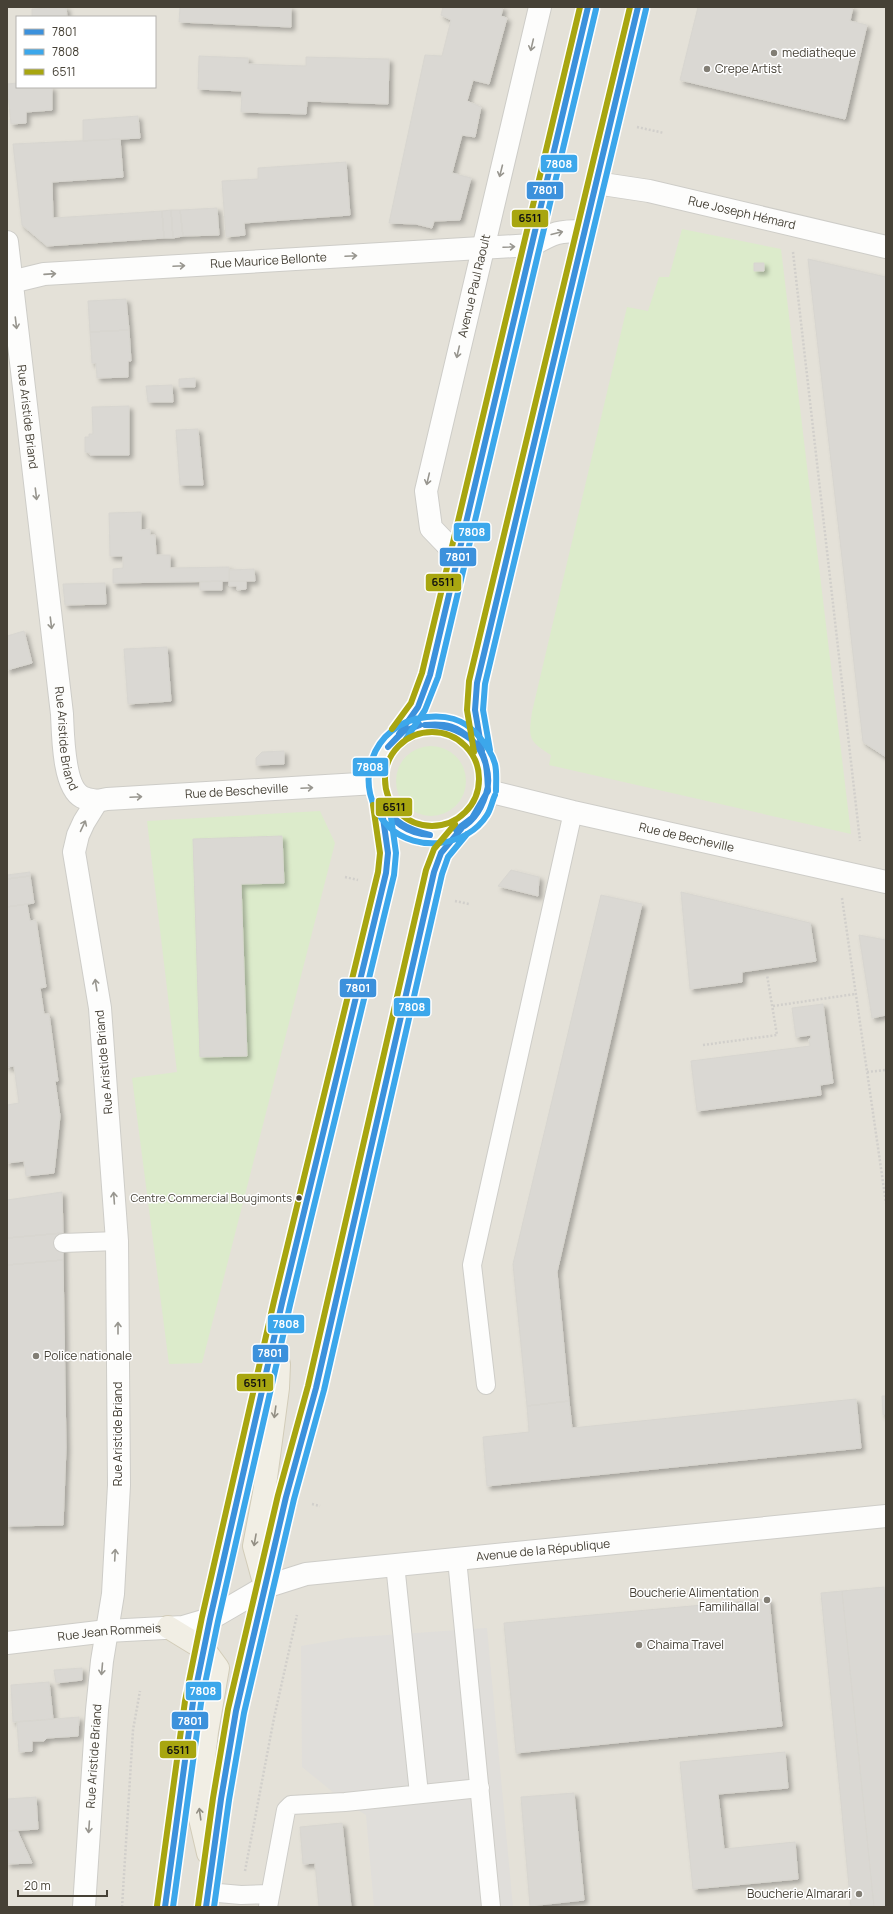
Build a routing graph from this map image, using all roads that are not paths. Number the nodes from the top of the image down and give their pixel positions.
1 (540, 7) edge
2 (588, 7) edge
3 (638, 7) edge
4 (596, 183) junction
5 (585, 231) junction
6 (7, 242) edge
7 (532, 246) junction
8 (886, 247) edge
9 (482, 248) junction
10 (9, 282) edge
11 (458, 556) junction
12 (399, 734) junction
13 (482, 751) junction
14 (376, 783) junction
15 (488, 792) junction
16 (97, 801) junction
17 (382, 804) junction
18 (573, 812) junction
19 (461, 829) junction
20 (886, 882) edge
21 (117, 1241) junction
22 (62, 1243) dead end
23 (282, 1303) junction
24 (486, 1385) dead end
25 (886, 1516) edge
26 (457, 1559) junction
27 (396, 1564) junction
28 (266, 1587) junction
29 (210, 1619) junction
30 (168, 1627) junction
31 (107, 1631) junction
32 (7, 1643) edge
33 (204, 1649) junction
34 (480, 1788) junction
35 (419, 1794) junction
36 (211, 1866) junction
37 (207, 1899) edge
38 (268, 1900) edge
39 (84, 1907) edge
40 (165, 1907) edge
41 (491, 1907) edge

1 -> 9 street, Avenue Paul Raoult
2 - 7 main road
3 - 4 main road
4 - 5 main road
4 - 8 street, Rue Joseph Hémard
7 -> 5 street
5 - 13 main road
6 - 10 street, Rue Aristide Briand
9 -> 7 street, Rue Maurice Bellonte
7 - 11 main road
10 -> 9 street, Rue Maurice Bellonte
9 -> 11 street, Avenue Paul Raoult
10 -> 16 street, Rue Aristide Briand
11 - 12 main road
12 - 13 main road
12 - 14 main road
13 - 15 main road
16 -> 14 street, Rue de Bescheville
14 - 17 main road
15 - 18 street, Rue de Becheville
15 - 19 main road
21 -> 16 street, Rue Aristide Briand
17 - 19 main road
17 - 23 main road
18 - 20 street, Rue de Becheville
18 - 24 lane
19 - 28 main road
21 - 22 lane
31 -> 21 street, Rue Aristide Briand
23 -> 28 main road
23 - 29 main road
25 - 26 street, Avenue de la République
26 - 27 street, Avenue de la République
26 - 34 lane
27 - 28 street, Avenue de la République
27 - 35 lane
28 - 29 street, Avenue de la République
28 - 36 main road
29 - 30 street, Rue Jean Rommeis
29 - 33 main road
30 - 31 street, Rue Jean Rommeis
30 - 33 main road
31 - 32 street, Rue Jean Rommeis
31 -> 39 street, Rue Aristide Briand
36 -> 33 main road
33 - 40 main road
34 - 35 lane
34 - 41 lane
35 - 38 lane
36 - 37 main road
37 - 38 lane

